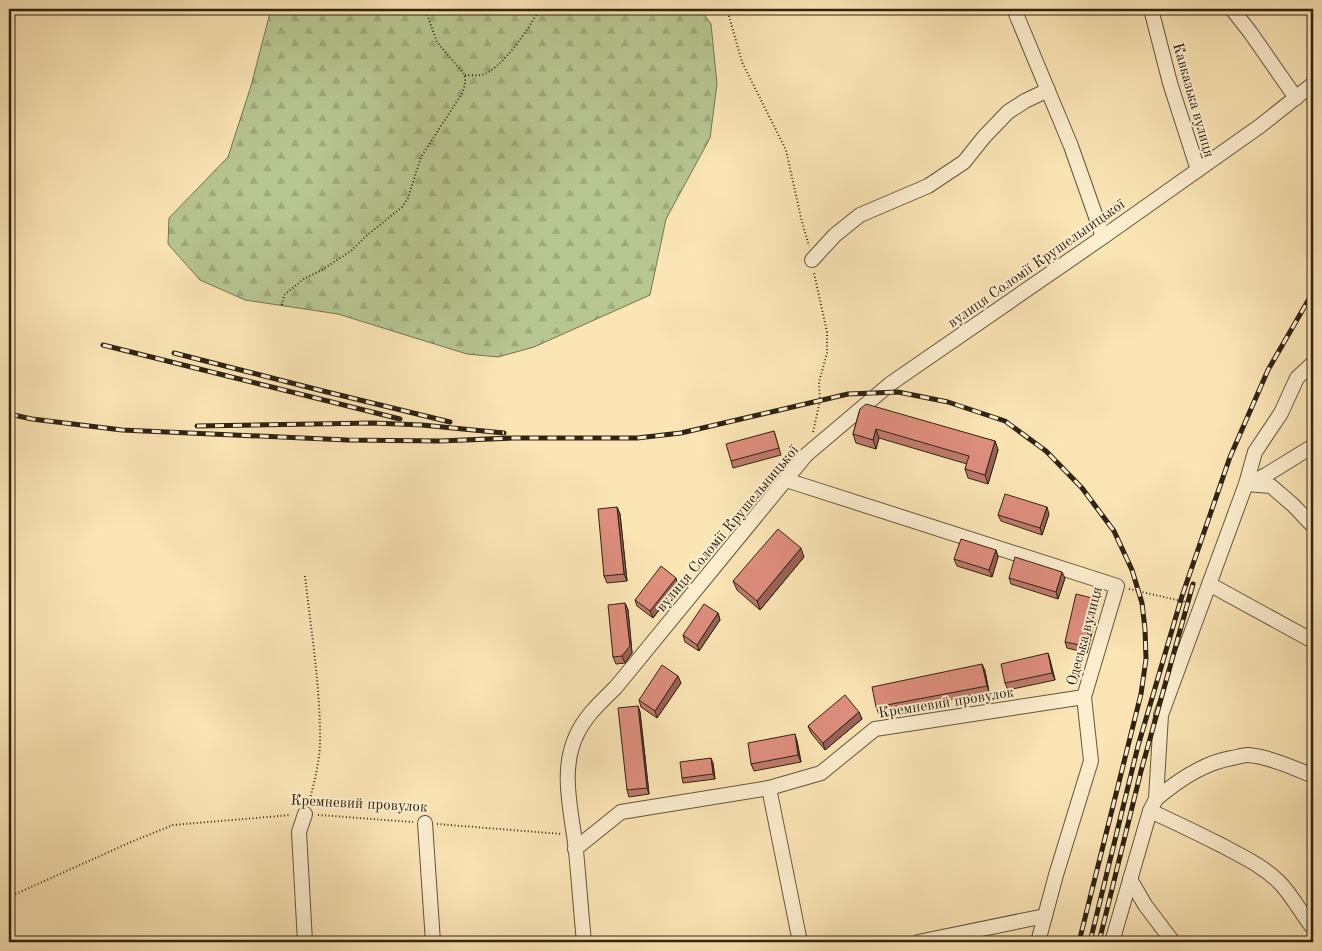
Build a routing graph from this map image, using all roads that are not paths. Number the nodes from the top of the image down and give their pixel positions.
1 (1014, 9) edge
2 (1151, 9) edge
3 (1232, 9) edge
4 (1313, 84) edge
5 (1048, 90) junction
6 (1296, 98) junction
7 (1198, 170) junction
8 (1103, 237) junction
9 (812, 260) road end
10 (1313, 363) edge
11 (1313, 446) edge
12 (786, 480) junction
13 (1246, 484) junction
14 (1313, 526) edge
15 (1210, 584) junction
16 (1313, 641) edge
17 (1084, 697) junction
18 (1313, 776) edge
19 (769, 788) junction
20 (1153, 805) junction
21 (305, 814) road end
22 (425, 823) road end
23 (575, 849) junction
24 (1130, 879) junction
25 (1045, 916) junction
26 (1313, 928) edge
27 (305, 942) edge
28 (433, 942) edge
29 (584, 942) edge
30 (800, 942) edge
31 (918, 942) edge
32 (1038, 942) edge
33 (1112, 942) edge
34 (1173, 942) edge

1 - 5 street
2 - 7 street, Кавказька вулиця
3 - 6 street
4 - 6 street, вулиця Соломії Крушельницької
5 - 8 street
5 - 9 street
6 - 7 street, вулиця Соломії Крушельницької
7 - 8 street, вулиця Соломії Крушельницької
8 - 12 street, вулиця Соломії Крушельницької
10 - 13 street
11 - 13 street
12 - 17 street, Одеська вулиця
12 - 23 street, вулиця Соломії Крушельницької
13 - 14 street
13 - 15 street
15 - 16 street
15 - 20 street
17 - 19 street, Кремневий провулок
17 - 25 street, Одеська вулиця
18 - 20 street
19 - 23 street, Кремневий провулок
19 - 30 street
20 - 24 street
20 - 26 street
21 - 27 street
22 - 28 street
23 - 29 street, вулиця Соломії Крушельницької
24 - 33 street
24 - 34 street
25 - 31 street
25 - 32 street, Одеська вулиця

